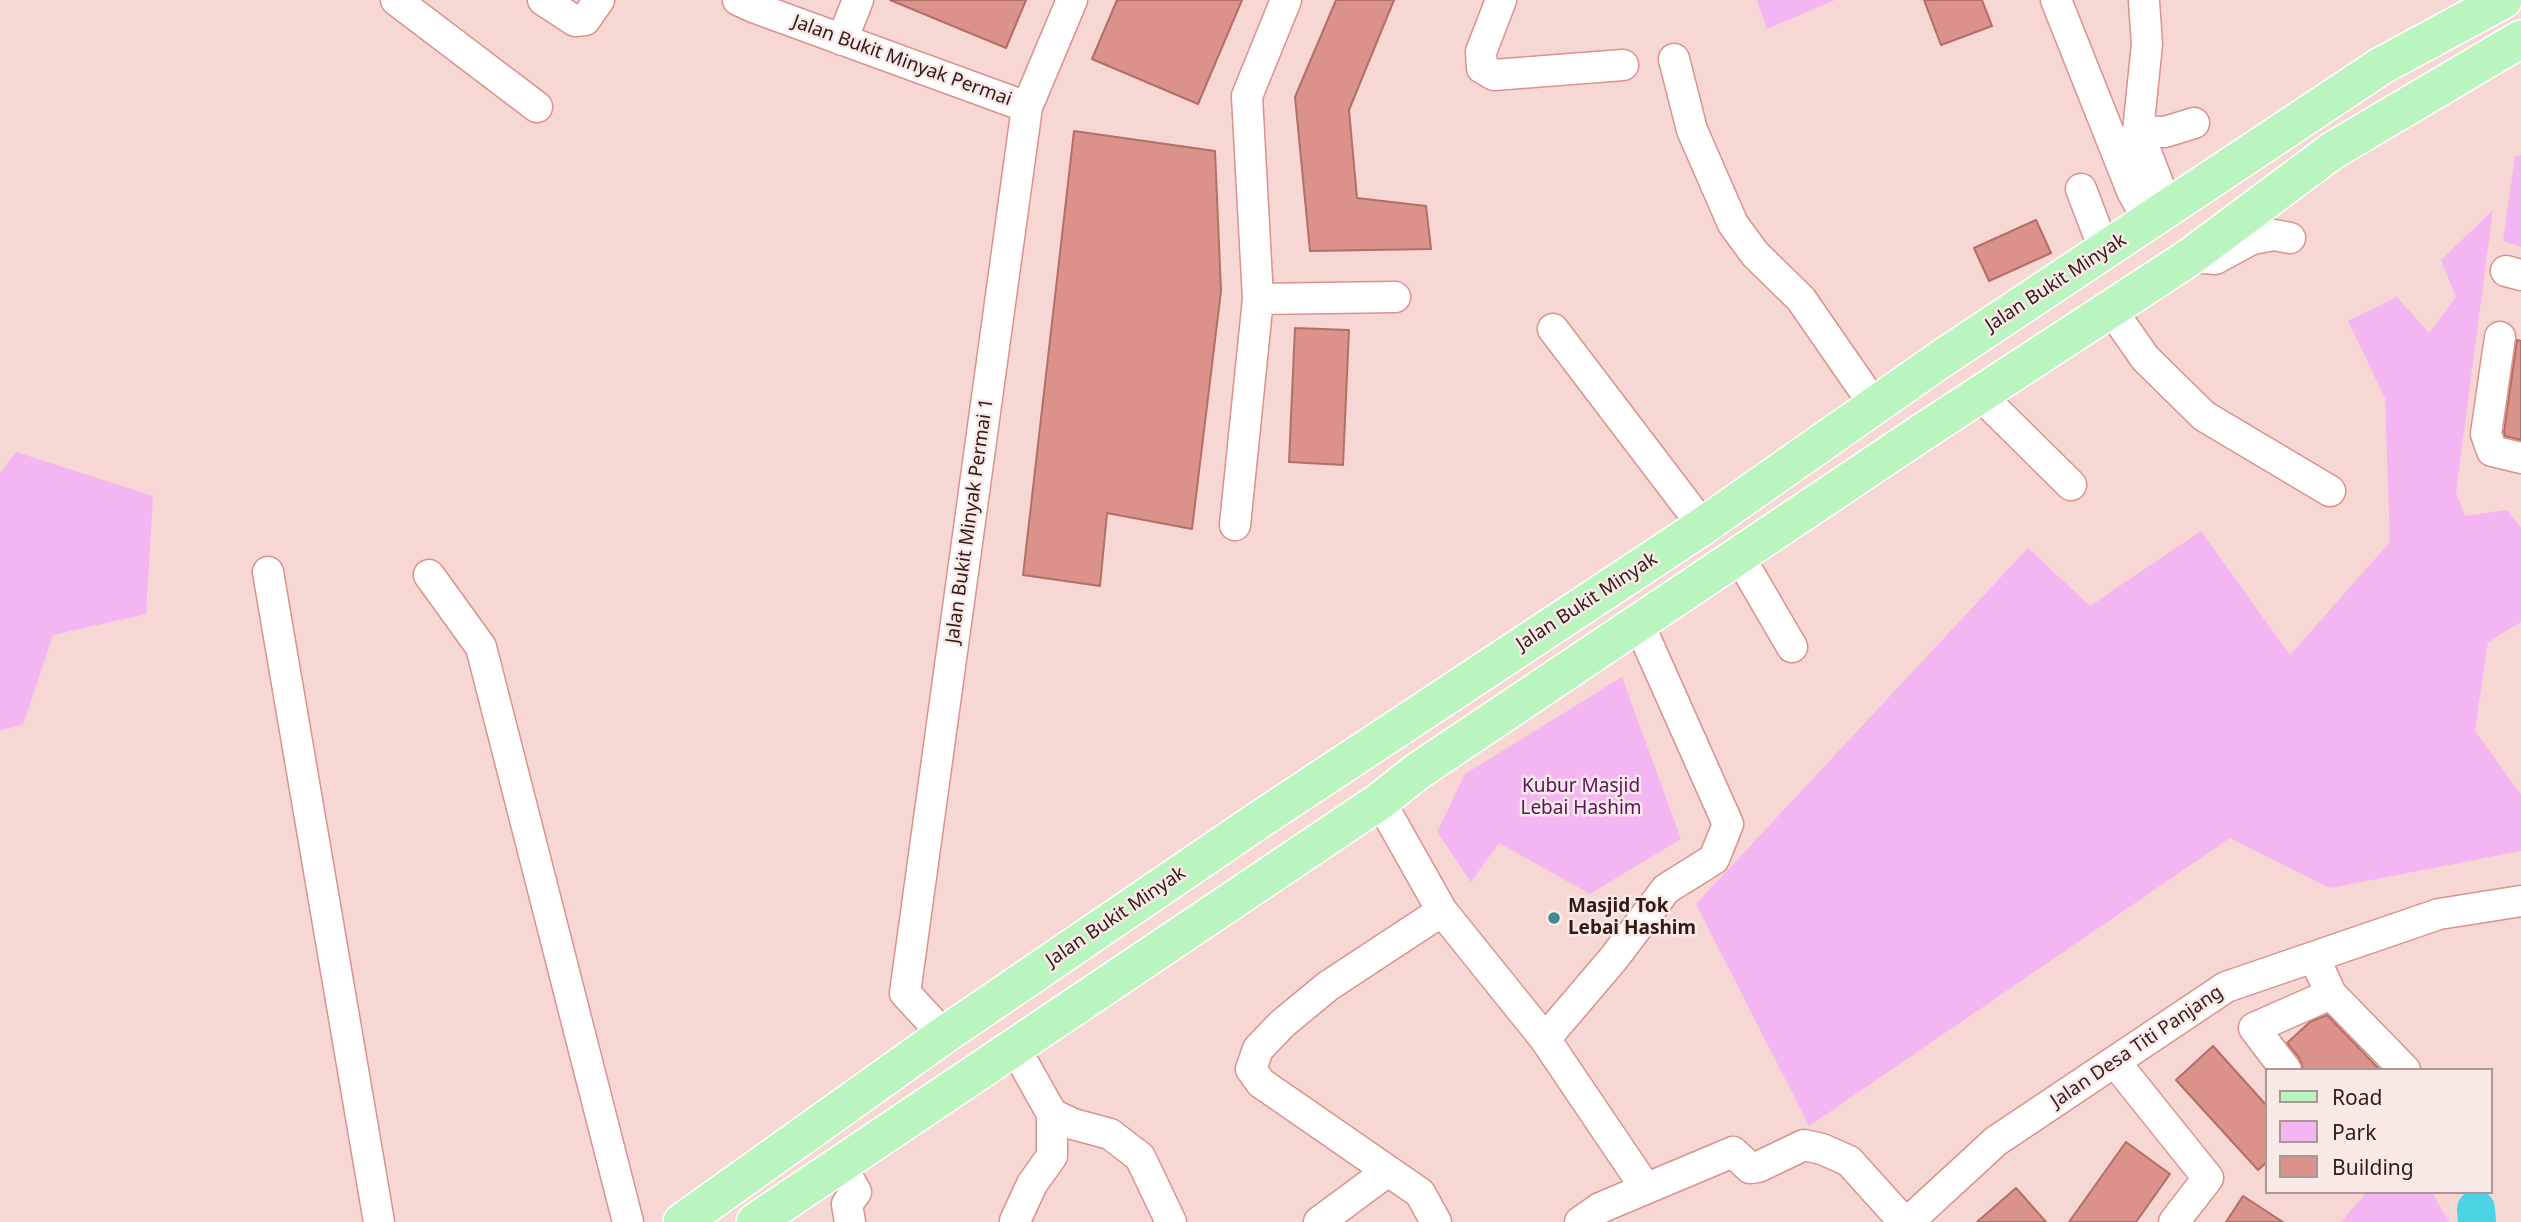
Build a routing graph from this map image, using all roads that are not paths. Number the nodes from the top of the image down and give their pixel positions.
1 (396, 0) edge
2 (543, 0) edge
3 (598, 0) edge
4 (858, 0) edge
5 (1072, 0) edge
6 (1286, 0) edge
7 (1501, 0) edge
8 (2056, 0) edge
9 (2503, 0) edge
10 (2144, 2) dead end
11 (749, 3) edge
12 (2521, 39) edge
13 (842, 40) junction
14 (1674, 59) dead end
15 (1623, 65) dead end
16 (537, 107) dead end
17 (1027, 107) junction
18 (2194, 122) dead end
19 (2138, 131) junction
20 (2081, 189) dead end
21 (2161, 214) junction
22 (2290, 238) dead end
23 (2105, 252) junction
24 (2190, 257) junction
25 (1395, 298) dead end
26 (1258, 299) junction
27 (2110, 309) junction
28 (1553, 329) dead end
29 (2500, 337) dead end
30 (1980, 395) junction
31 (1875, 406) junction
32 (2521, 458) edge
33 (2071, 485) dead end
34 (2330, 491) dead end
35 (1751, 493) junction
36 (1235, 525) dead end
37 (1703, 526) junction
38 (1782, 527) junction
39 (1735, 559) junction
40 (268, 572) dead end
41 (429, 575) dead end
42 (1639, 624) junction
43 (1792, 647) dead end
44 (1380, 801) junction
45 (2521, 901) edge
46 (1442, 911) junction
47 (2521, 925) edge
48 (2314, 957) junction
49 (2331, 994) junction
50 (944, 1035) junction
51 (1545, 1039) junction
52 (1014, 1048) junction
53 (2115, 1062) junction
54 (2284, 1068) edge
55 (2402, 1068) edge
56 (1052, 1114) junction
57 (840, 1164) junction
58 (1388, 1171) junction
59 (1645, 1188) junction
60 (1015, 1221) edge
61 (379, 1222) edge
62 (628, 1222) edge
63 (682, 1222) edge
64 (755, 1222) edge
65 (850, 1222) edge
66 (1171, 1222) edge
67 (1319, 1222) edge
68 (1436, 1222) edge
69 (1580, 1222) edge
70 (1906, 1222) edge
71 (2174, 1222) edge

1 - 16 street
2 - 3 street
4 - 13 street
5 - 17 street, Jalan Bukit Minyak Permai 1
6 - 26 street
7 - 15 street
8 - 21 street
9 - 21 main road, Jalan Bukit Minyak
10 - 19 street
11 - 13 street, Jalan Bukit Minyak Permai
12 - 24 main road
13 - 17 street, Jalan Bukit Minyak Permai
14 - 31 street
17 - 50 street, Jalan Bukit Minyak Permai 1
18 - 19 street
19 - 21 street
20 - 23 street
21 - 23 main road, Jalan Bukit Minyak
22 - 24 street
23 - 31 main road, Jalan Bukit Minyak
24 - 27 main road
25 - 26 street
26 - 36 street
27 - 30 main road
27 - 34 street
28 - 37 street
29 - 32 street
30 - 33 street
30 - 38 main road
31 - 35 main road, Jalan Bukit Minyak
35 - 37 main road, Jalan Bukit Minyak
35 - 38 main road
37 - 39 main road
37 - 50 main road, Jalan Bukit Minyak
38 - 39 main road
39 - 42 main road
39 - 43 street
40 - 61 street
41 - 62 street
42 - 44 main road
42 - 51 street
44 - 46 street
44 - 52 main road
45 - 47 street
45 - 48 street, Jalan Desa Titi Panjang
46 - 51 street
46 - 58 street
48 - 49 street
48 - 53 street, Jalan Desa Titi Panjang
49 - 54 street
49 - 55 street
50 - 63 main road, Jalan Bukit Minyak
51 - 59 street
52 - 56 street
52 - 57 main road
53 - 70 street, Jalan Desa Titi Panjang
53 - 71 street
56 - 60 street
56 - 66 street
57 - 64 main road
57 - 65 street
58 - 67 street
58 - 68 street
59 - 69 street
59 - 70 street

